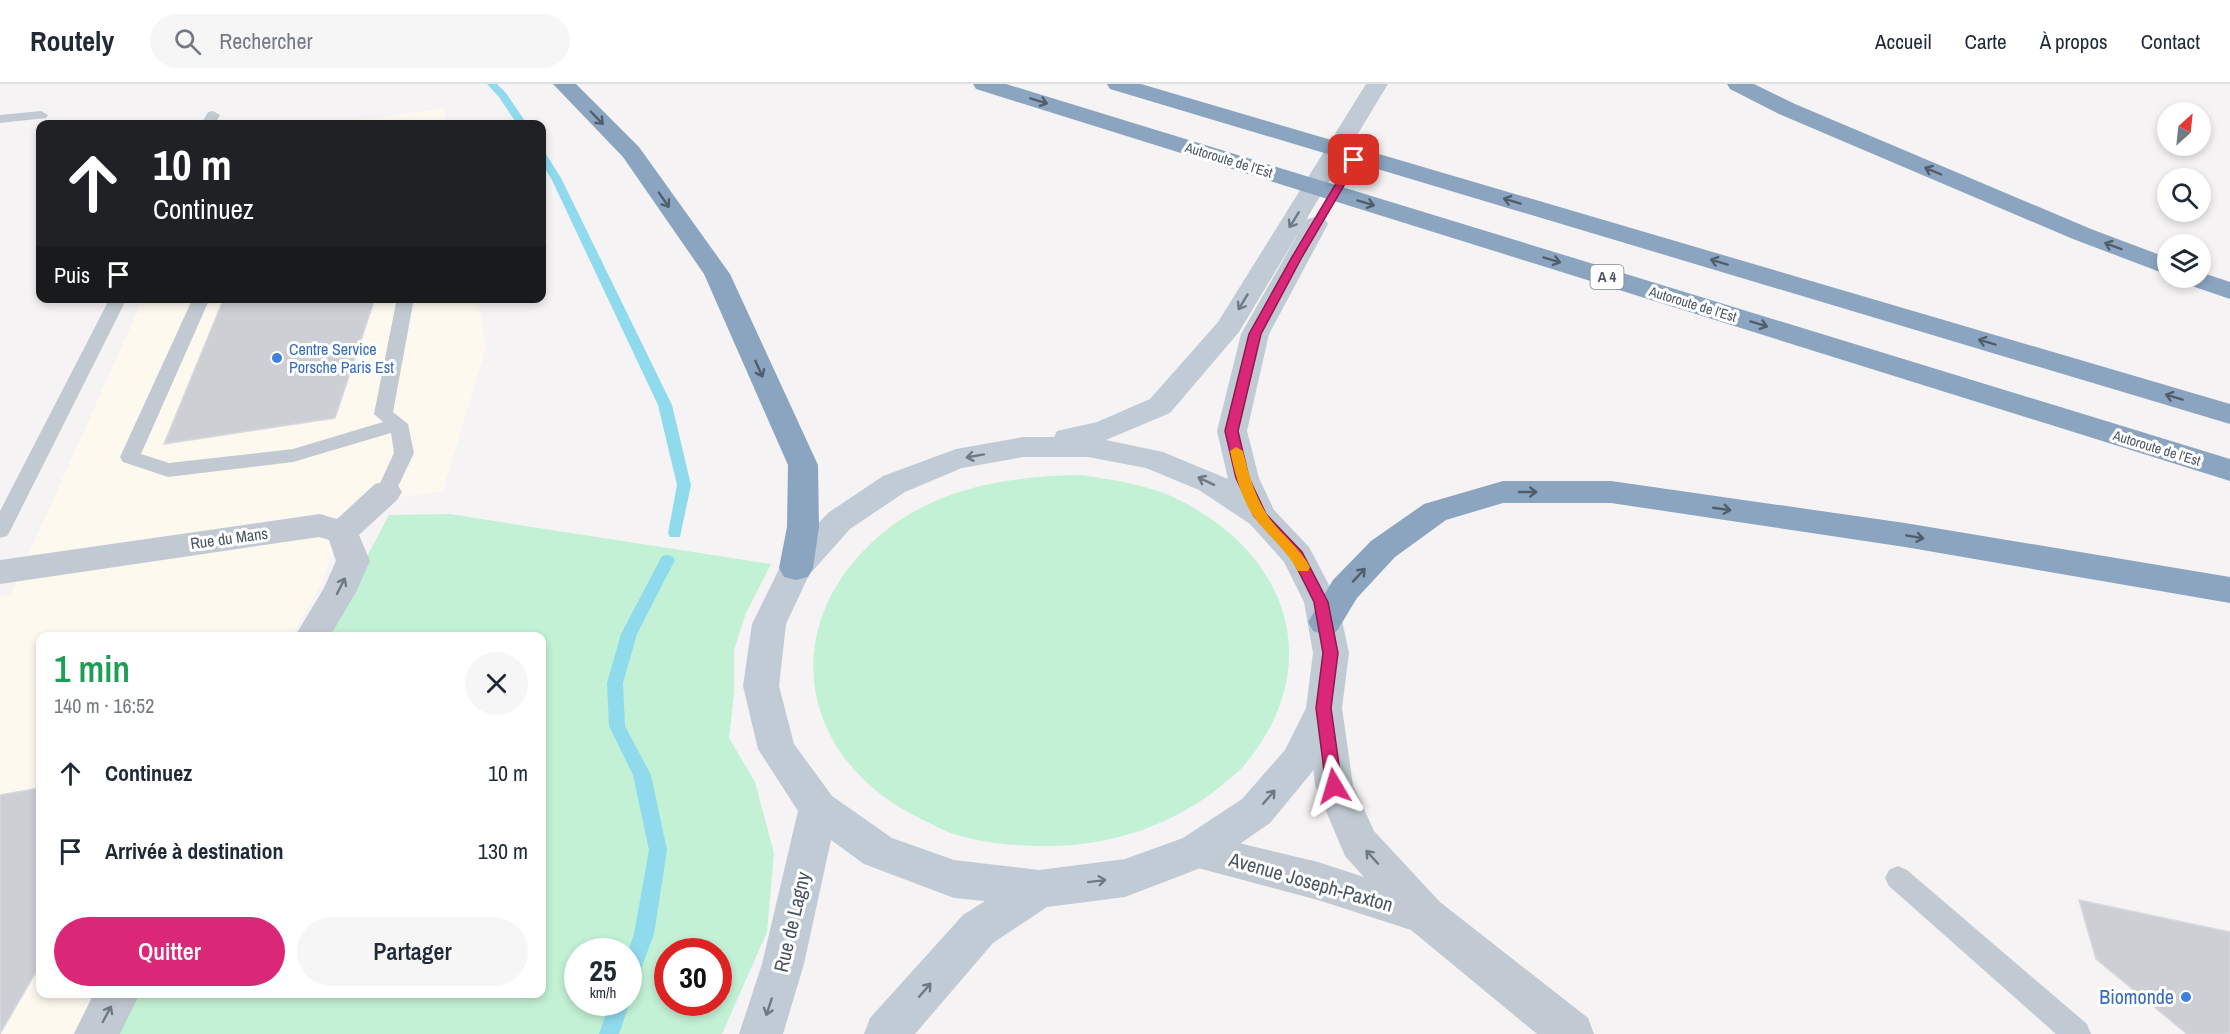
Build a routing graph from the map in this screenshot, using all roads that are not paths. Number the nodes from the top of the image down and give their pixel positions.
1 (564, 84) edge
2 (984, 84) edge
3 (1118, 84) edge
4 (1738, 84) edge
5 (1382, 95) edge
6 (41, 115) dead end
7 (0, 119) edge
8 (1285, 254) junction
9 (2157, 263) edge
10 (2211, 284) edge
11 (2230, 291) edge
12 (116, 303) edge
13 (200, 303) edge
14 (405, 303) edge
15 (2230, 414) edge
16 (399, 424) junction
17 (1023, 447) junction
18 (2230, 470) edge
19 (387, 492) joint
20 (1261, 516) junction
21 (0, 531) edge
22 (342, 532) junction
23 (796, 568) junction
24 (0, 572) edge
25 (2230, 590) edge
26 (1325, 622) junction
27 (314, 632) edge
28 (1324, 708) junction
29 (818, 808) junction
30 (1197, 851) junction
31 (1898, 878) dead end
32 (1039, 889) junction
33 (1425, 916) junction
34 (115, 998) edge
35 (96, 1034) edge
36 (761, 1034) edge
37 (886, 1034) edge
38 (1572, 1034) edge
39 (2077, 1034) edge

1 -> 23 highway
2 -> 18 highway, Autoroute de l’Est / A 4
15 -> 3 highway
9 -> 4 highway
5 - 8 main road
6 - 7 lane
8 -> 17 main road
8 - 20 main road
10 - 11 highway
12 - 21 lane
13 - 16 lane
14 - 16 lane
16 - 19 lane
20 -> 17 main road
17 -> 23 main road
19 - 22 street
20 - 26 main road
22 - 24 street, Rue du Mans
27 -> 22 street
23 - 29 main road
26 -> 25 highway
26 - 28 main road
30 -> 28 main road
33 -> 28 street, Avenue Joseph-Paxton
29 - 32 main road
29 -> 36 main road, Rue de Lagny
32 -> 30 main road
30 - 33 street, Avenue Joseph-Paxton
31 - 39 lane
37 -> 32 main road
33 - 38 street, Avenue Joseph-Paxton
35 -> 34 street

